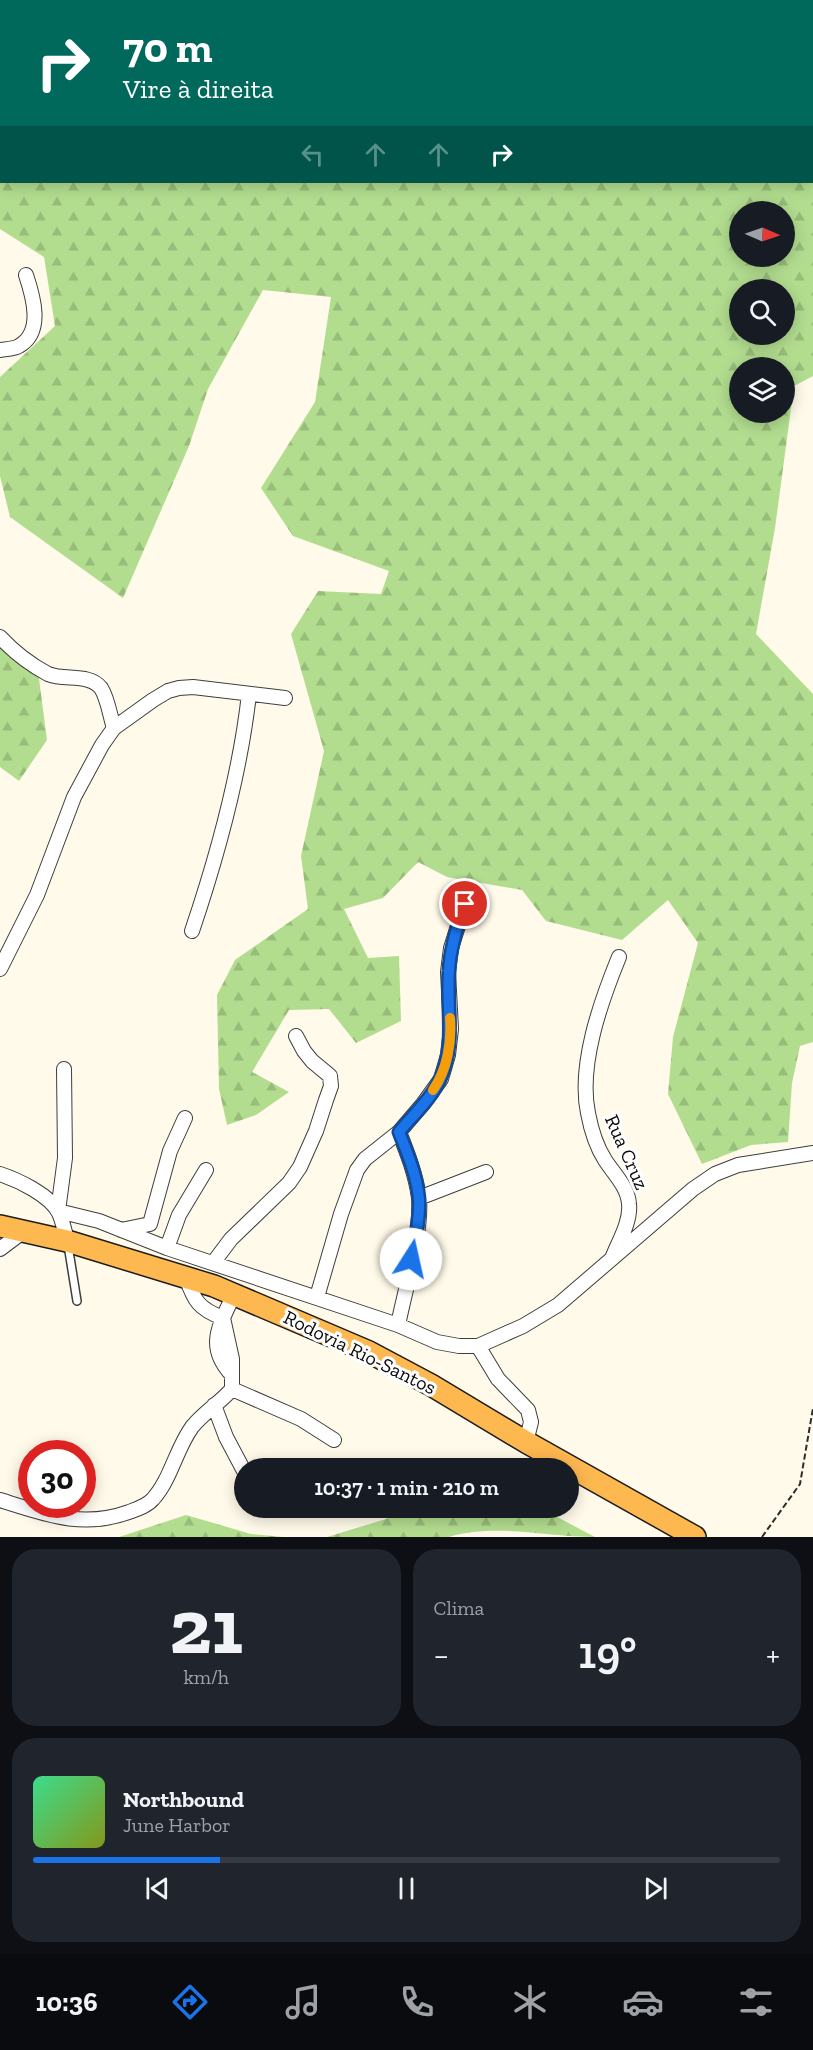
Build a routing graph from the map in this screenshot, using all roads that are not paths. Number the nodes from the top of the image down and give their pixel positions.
1 (26, 275) dead end
2 (0, 350) edge
3 (0, 637) edge
4 (249, 694) junction
5 (285, 698) dead end
6 (114, 728) junction
7 (465, 904) dead end
8 (192, 931) dead end
9 (619, 957) dead end
10 (0, 969) edge
11 (296, 1036) dead end
12 (64, 1069) dead end
13 (185, 1118) dead end
14 (399, 1132) junction
15 (813, 1153) edge
16 (206, 1170) dead end
17 (486, 1172) dead end
18 (0, 1174) edge
19 (419, 1198) junction
20 (58, 1211) junction
21 (150, 1224) junction
22 (0, 1226) edge
23 (121, 1230) junction
24 (24, 1231) junction
25 (68, 1241) junction
26 (161, 1245) junction
27 (0, 1249) edge
28 (612, 1258) junction
29 (213, 1263) junction
30 (186, 1277) junction
31 (234, 1294) junction
32 (317, 1297) junction
33 (77, 1301) dead end
34 (223, 1318) junction
35 (398, 1325) junction
36 (478, 1346) junction
37 (232, 1382) junction
38 (214, 1405) junction
39 (334, 1440) dead end
40 (526, 1442) junction
41 (237, 1458) edge
42 (0, 1500) edge
43 (694, 1537) edge

1 - 2 street
3 - 6 street
4 - 5 street
4 - 6 street
4 - 8 street
6 - 10 street
7 - 14 street
9 - 28 street, Rua Cruz
11 - 29 street
12 - 20 street
13 - 21 street
14 - 19 street
14 - 32 street
15 - 28 street
16 - 26 street
17 - 19 street
18 - 20 street
19 - 35 street
20 - 23 street
20 - 25 street
21 - 23 street
21 - 26 street
22 - 24 highway, Rodovia Rio-Santos
23 - 26 street
24 - 25 highway, Rodovia Rio-Santos
24 - 27 street
25 - 30 highway, Rodovia Rio-Santos
25 - 33 lane
26 - 29 street
28 - 36 street
29 - 32 street
30 - 31 highway, Rodovia Rio-Santos
30 - 34 street
31 - 34 street
31 - 40 highway, Rodovia Rio-Santos
32 - 35 street
34 - 37 street
35 - 36 street
36 - 40 street
37 - 38 street
37 - 39 street
38 - 41 street
38 - 42 street
40 - 43 highway, Rodovia Rio-Santos

